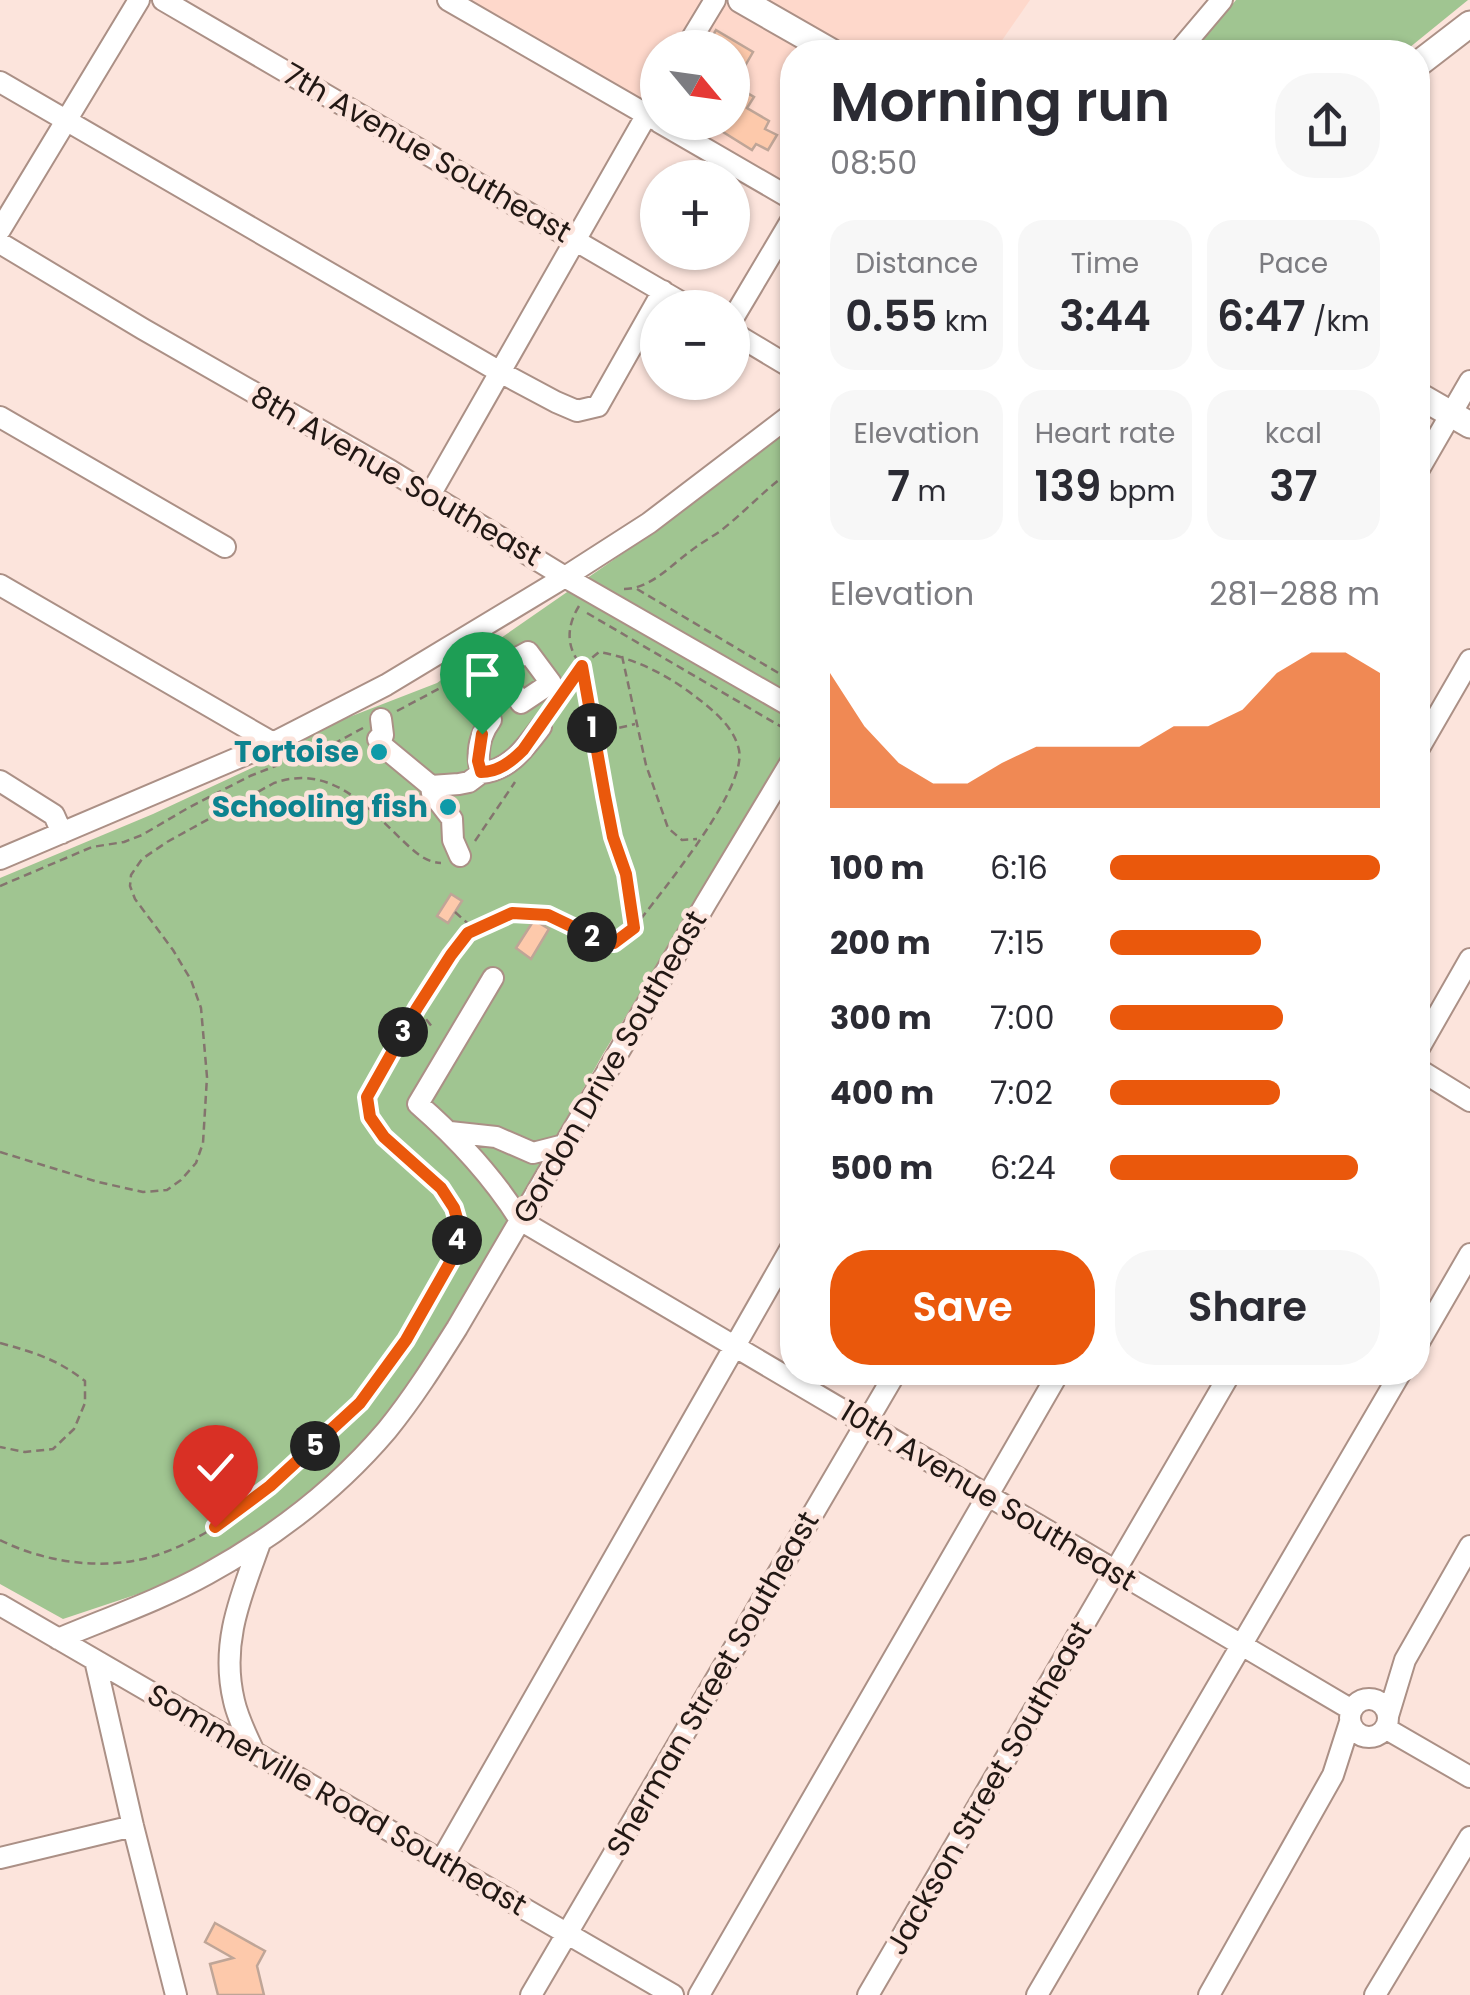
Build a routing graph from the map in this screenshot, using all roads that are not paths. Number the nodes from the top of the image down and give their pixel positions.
1 (139, 0) edge
2 (162, 0) edge
3 (448, 0) edge
4 (715, 0) edge
5 (741, 0) edge
6 (1222, 0) edge
7 (1470, 24) edge
8 (697, 30) edge
9 (811, 40) edge
10 (1188, 40) edge
11 (1430, 55) edge
12 (0, 82) edge
13 (640, 111) edge
14 (66, 120) junction
15 (641, 140) edge
16 (690, 140) edge
17 (780, 193) edge
18 (0, 230) edge
19 (780, 239) edge
20 (577, 240) junction
21 (0, 244) edge
22 (663, 290) edge
23 (750, 290) edge
24 (640, 331) edge
25 (750, 343) edge
26 (780, 361) edge
27 (500, 372) junction
28 (1470, 381) edge
29 (1430, 402) edge
30 (0, 417) edge
31 (1460, 420) edge
32 (780, 423) edge
33 (1430, 457) edge
34 (430, 495) junction
35 (224, 547) dead end
36 (565, 577) junction
37 (0, 585) edge
38 (1470, 660) edge
39 (477, 666) dead end
40 (510, 686) dead end
41 (780, 700) edge
42 (490, 709) junction
43 (540, 727) dead end
44 (375, 728) dead end
45 (1430, 729) edge
46 (273, 743) junction
47 (475, 777) junction
48 (780, 780) edge
49 (0, 781) edge
50 (430, 786) junction
51 (452, 819) junction
52 (62, 832) junction
53 (460, 856) road end
54 (0, 859) edge
55 (1470, 958) edge
56 (493, 978) dead end
57 (1430, 1029) edge
58 (1430, 1076) edge
59 (1470, 1101) edge
60 (450, 1132) junction
61 (564, 1145) junction
62 (520, 1220) junction
63 (1470, 1254) edge
64 (780, 1267) edge
65 (1430, 1323) edge
66 (735, 1345) junction
67 (780, 1372) edge
68 (801, 1385) edge
69 (888, 1385) edge
70 (1052, 1385) edge
71 (1223, 1385) edge
72 (1393, 1385) edge
73 (866, 1424) junction
74 (988, 1496) junction
75 (260, 1543) junction
76 (1470, 1546) edge
77 (1116, 1571) junction
78 (0, 1605) edge
79 (58, 1639) junction
80 (1242, 1645) junction
81 (95, 1660) junction
82 (1405, 1660) junction
83 (1354, 1711) junction
84 (1383, 1727) junction
85 (254, 1752) junction
86 (1333, 1775) junction
87 (1470, 1778) edge
88 (132, 1826) junction
89 (1470, 1837) edge
90 (0, 1858) edge
91 (441, 1860) junction
92 (566, 1933) junction
93 (176, 1995) edge
94 (531, 1995) edge
95 (673, 1995) edge
96 (699, 1995) edge
97 (868, 1995) edge
98 (1037, 1995) edge
99 (1209, 1995) edge
100 (1376, 1995) edge

1 - 14 street
2 - 20 street, 7th Avenue Southeast
3 - 13 street
4 - 8 street
5 - 9 main road
6 - 10 street
7 - 11 main road
12 - 14 street
14 - 18 street
14 - 27 street
15 - 20 street
16 - 17 street
19 - 23 street
20 - 22 street, 7th Avenue Southeast
20 - 27 street
21 - 34 street, 8th Avenue Southeast
24 - 27 street
25 - 26 street
27 - 34 street
28 - 31 street
29 - 31 main road
30 - 35 street
31 - 33 street
32 - 36 street
34 - 36 street, 8th Avenue Southeast
36 - 41 street, 8th Avenue Southeast
36 - 46 street
37 - 46 street
38 - 45 street
39 - 42 street
40 - 42 street
42 - 47 street
43 - 47 street
44 - 50 street
46 - 52 street
47 - 50 street
47 - 51 street
48 - 61 street, Gordon Drive Southeast
49 - 52 street
50 - 51 street
51 - 53 street
52 - 54 street
55 - 57 street
56 - 60 street
58 - 59 street
60 - 61 street
60 - 62 street
61 - 62 street, Gordon Drive Southeast
62 - 66 street, 10th Avenue Southeast
62 - 75 street, Gordon Drive Southeast
63 - 65 street
64 - 66 street
66 - 67 street, 10th Avenue Southeast
66 - 91 street
68 - 73 street, 10th Avenue Southeast
69 - 73 street, Sherman Street Southeast
70 - 74 street
71 - 77 street, Jackson Street Southeast
72 - 80 street
73 - 74 street, 10th Avenue Southeast
73 - 92 street, Sherman Street Southeast
74 - 77 street, 10th Avenue Southeast
74 - 96 street
75 - 79 street, Gordon Drive Southeast
75 - 85 street
76 - 82 street
77 - 80 street, 10th Avenue Southeast
77 - 97 street, Jackson Street Southeast
78 - 79 street, Sommerville Road Southeast
79 - 81 street, Sommerville Road Southeast
80 - 83 street, 10th Avenue Southeast
80 - 98 street
81 - 85 street, Sommerville Road Southeast
81 - 88 street
82 - 83 street
82 - 84 street
83 - 84 street
83 - 84 street
83 - 86 street
84 - 86 street
84 - 87 street
85 - 91 street, Sommerville Road Southeast
86 - 99 street
88 - 90 street
88 - 93 street
89 - 100 street
91 - 92 street, Sommerville Road Southeast
92 - 94 street, Sherman Street Southeast
92 - 95 street, Sommerville Road Southeast

